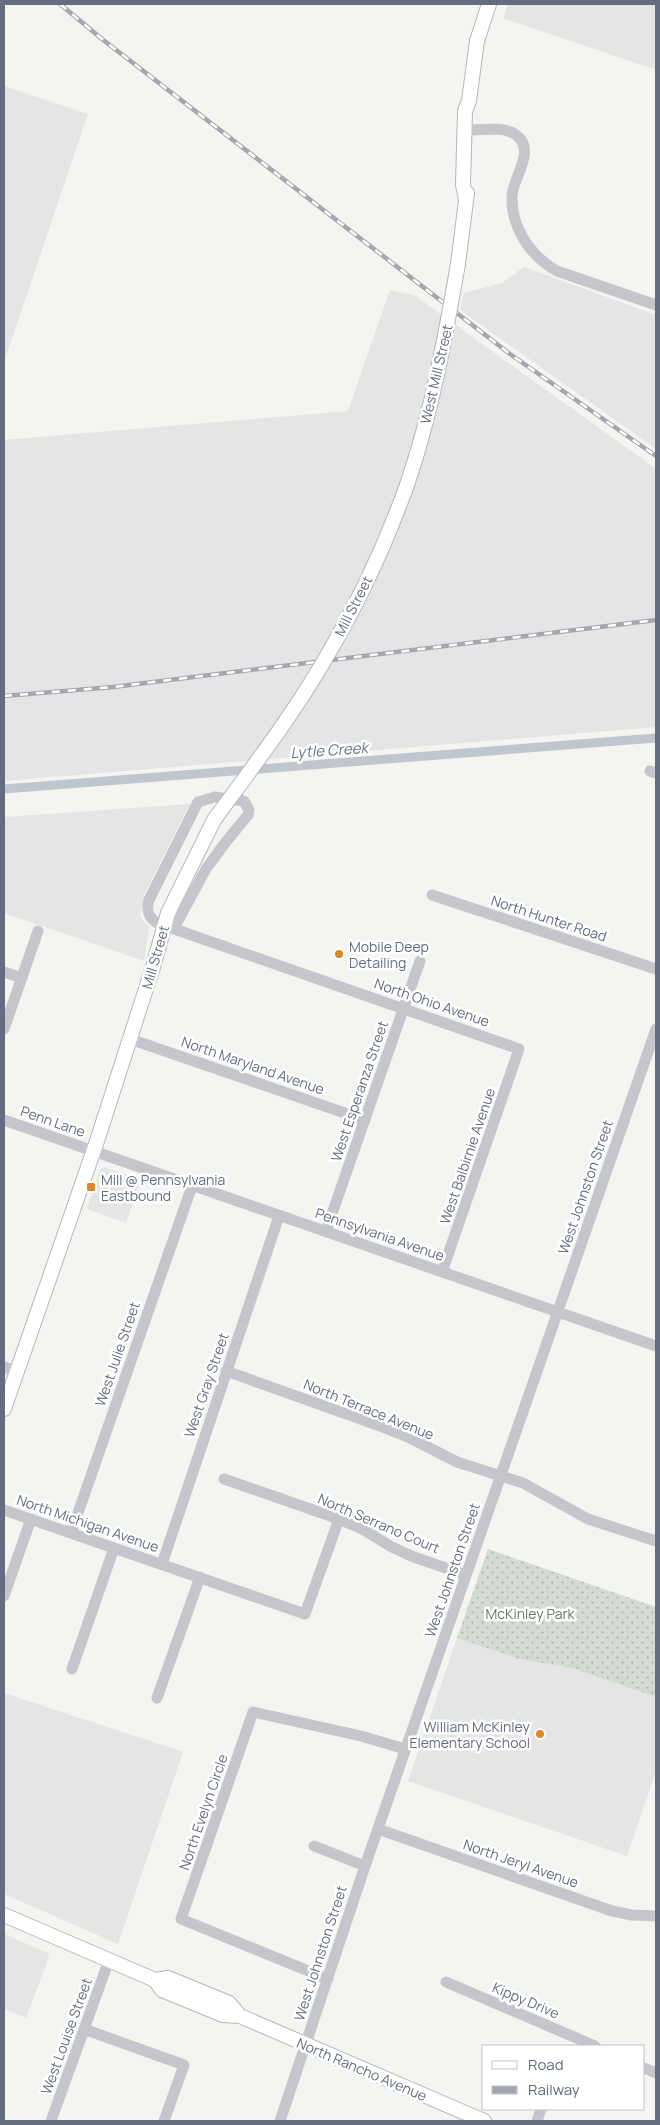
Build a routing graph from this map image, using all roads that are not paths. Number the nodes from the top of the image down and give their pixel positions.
1 (489, 4) edge
2 (469, 101) junction
3 (471, 130) junction
4 (466, 200) junction
5 (656, 305) edge
6 (384, 542) joint
7 (432, 894) dead end
8 (169, 926) junction
9 (38, 931) dead end
10 (420, 961) dead end
11 (656, 969) edge
12 (4, 972) edge
13 (22, 978) junction
14 (404, 1008) junction
15 (4, 1029) edge
16 (656, 1030) edge
17 (130, 1039) junction
18 (519, 1049) joint
19 (4, 1120) edge
20 (365, 1120) junction
21 (94, 1151) junction
22 (192, 1186) junction
23 (279, 1216) junction
24 (326, 1231) junction
25 (442, 1272) junction
26 (558, 1313) junction
27 (656, 1346) edge
28 (10, 1370) edge
29 (226, 1371) junction
30 (4, 1408) edge
31 (501, 1476) junction
32 (224, 1479) dead end
33 (4, 1510) edge
34 (31, 1519) junction
35 (339, 1519) junction
36 (71, 1533) junction
37 (656, 1541) edge
38 (114, 1548) junction
39 (162, 1564) junction
40 (466, 1575) junction
41 (200, 1577) junction
42 (4, 1596) edge
43 (72, 1669) dead end
44 (157, 1698) dead end
45 (405, 1749) junction
46 (378, 1829) junction
47 (314, 1846) dead end
48 (365, 1866) junction
49 (4, 1915) edge
50 (656, 1916) edge
51 (109, 1960) junction
52 (328, 1980) junction
53 (446, 1982) dead end
54 (84, 2029) junction
55 (569, 2041) edge
56 (306, 2045) junction
57 (590, 2045) edge
58 (51, 2121) edge
59 (164, 2121) edge
60 (280, 2121) edge
61 (484, 2121) edge

1 - 2 main road, West Mill Street
2 - 3 main road, West Mill Street
2 - 4 main road, West Mill Street
3 - 4 main road, West Mill Street
3 - 5 street
4 - 6 main road, West Mill Street, bridge
6 - 8 main road, Mill Street, bridge
7 - 11 street, North Hunter Road
8 - 8 street
8 - 14 street, North Ohio Avenue
8 - 17 main road, Mill Street
9 - 13 street
10 - 14 street, West Esperanza Street
12 - 13 street
13 - 15 street
14 - 18 street, North Ohio Avenue
14 - 20 street, West Esperanza Street
16 - 26 street, West Johnston Street
17 - 20 street, North Maryland Avenue
17 - 21 main road, Mill Street
18 - 25 street, West Balbirnie Avenue
19 - 21 street, Penn Lane
20 - 24 street, West Esperanza Street
21 - 22 street, Pennsylvania Avenue
21 - 28 main road, Mill Street
22 - 23 street, Pennsylvania Avenue
22 - 36 street, West Julie Street
23 - 24 street, Pennsylvania Avenue
23 - 29 street, West Gray Street
24 - 25 street, Pennsylvania Avenue
25 - 26 street, Pennsylvania Avenue
26 - 27 street, Pennsylvania Avenue
26 - 31 street, West Johnston Street
28 - 30 main road, Mill Street
29 - 31 street, North Terrace Avenue
29 - 39 street, West Gray Street
31 - 37 street, North Terrace Avenue
31 - 40 street, West Johnston Street
32 - 35 street, North Serrano Court
33 - 34 street, North Michigan Avenue
34 - 36 street, North Michigan Avenue
34 - 42 street
35 - 40 street, North Serrano Court
35 - 41 street, North Michigan Avenue
36 - 38 street, North Michigan Avenue
38 - 39 street, North Michigan Avenue
38 - 43 street
39 - 41 street, North Michigan Avenue
40 - 45 street, West Johnston Street
41 - 44 street
45 - 46 street, West Johnston Street
45 - 52 street, North Evelyn Circle
46 - 48 street, West Johnston Street
46 - 50 street, North Jeryl Avenue
47 - 48 street
48 - 52 street, West Johnston Street
49 - 51 main road, North Rancho Avenue
51 - 54 street, West Louise Street
51 - 56 main road, North Rancho Avenue
52 - 56 street, West Johnston Street
53 - 55 street, Kippy Drive
54 - 58 street, West Louise Street
54 - 59 street
55 - 57 street, Kippy Drive
56 - 60 street, West Johnston Street
56 - 61 main road, North Rancho Avenue

